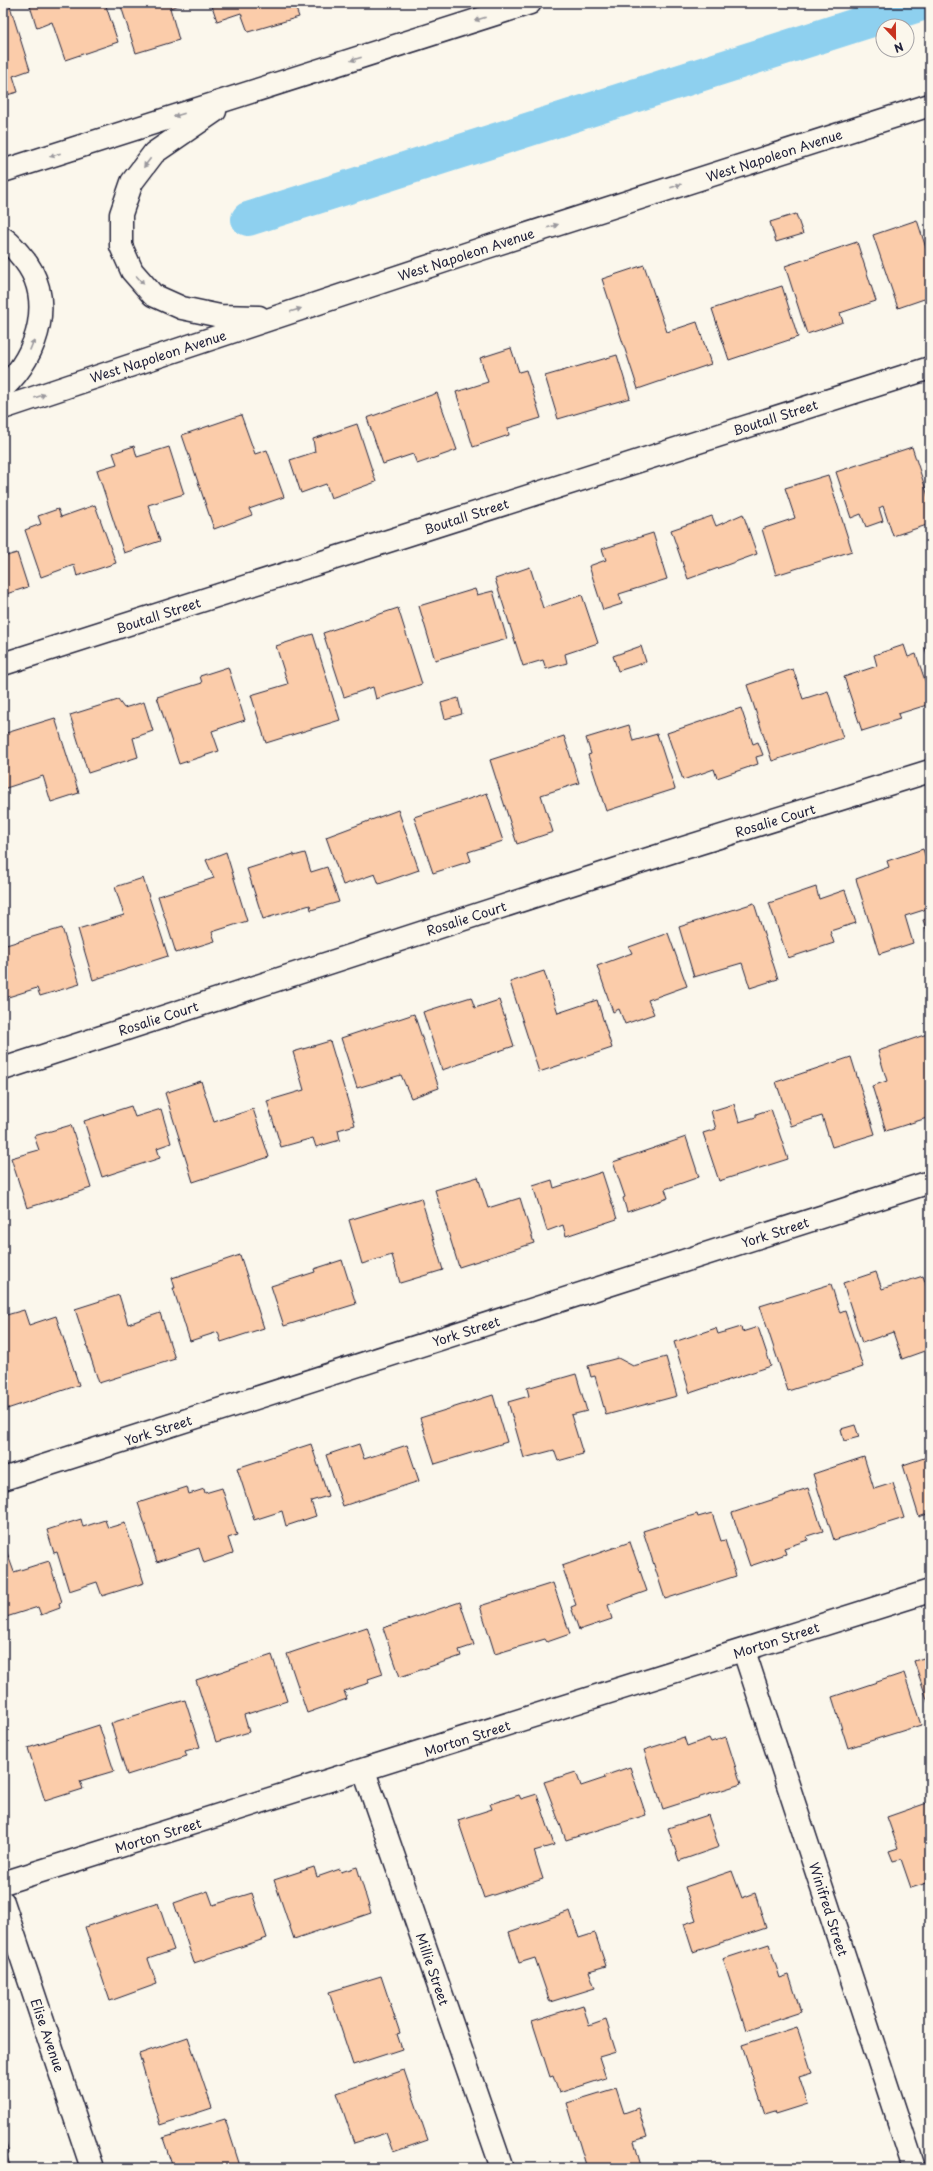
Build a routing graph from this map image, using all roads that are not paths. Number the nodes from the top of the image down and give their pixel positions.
1 (530, 3) edge
2 (234, 98) junction
3 (930, 105) edge
4 (3, 171) edge
5 (3, 238) edge
6 (276, 317) junction
7 (930, 368) edge
8 (3, 388) edge
9 (3, 408) edge
10 (3, 664) edge
11 (930, 771) edge
12 (3, 1069) edge
13 (930, 1182) edge
14 (3, 1480) edge
15 (930, 1591) edge
16 (744, 1651) junction
17 (364, 1771) junction
18 (3, 1883) edge
19 (3, 1902) edge
20 (92, 2168) edge
21 (502, 2168) edge
22 (914, 2168) edge

1 -> 2 street
2 -> 4 street
2 -> 6 street
6 -> 3 street, West Napoleon Avenue
8 -> 5 street
9 -> 6 street, West Napoleon Avenue
7 - 10 street, Boutall Street
11 - 12 street, Rosalie Court
13 - 14 street, York Street
15 - 16 street, Morton Street
16 - 17 street, Morton Street
16 - 22 street, Winifred Street
17 - 18 street, Morton Street
17 - 21 street, Millie Street
19 - 20 street, Elise Avenue

